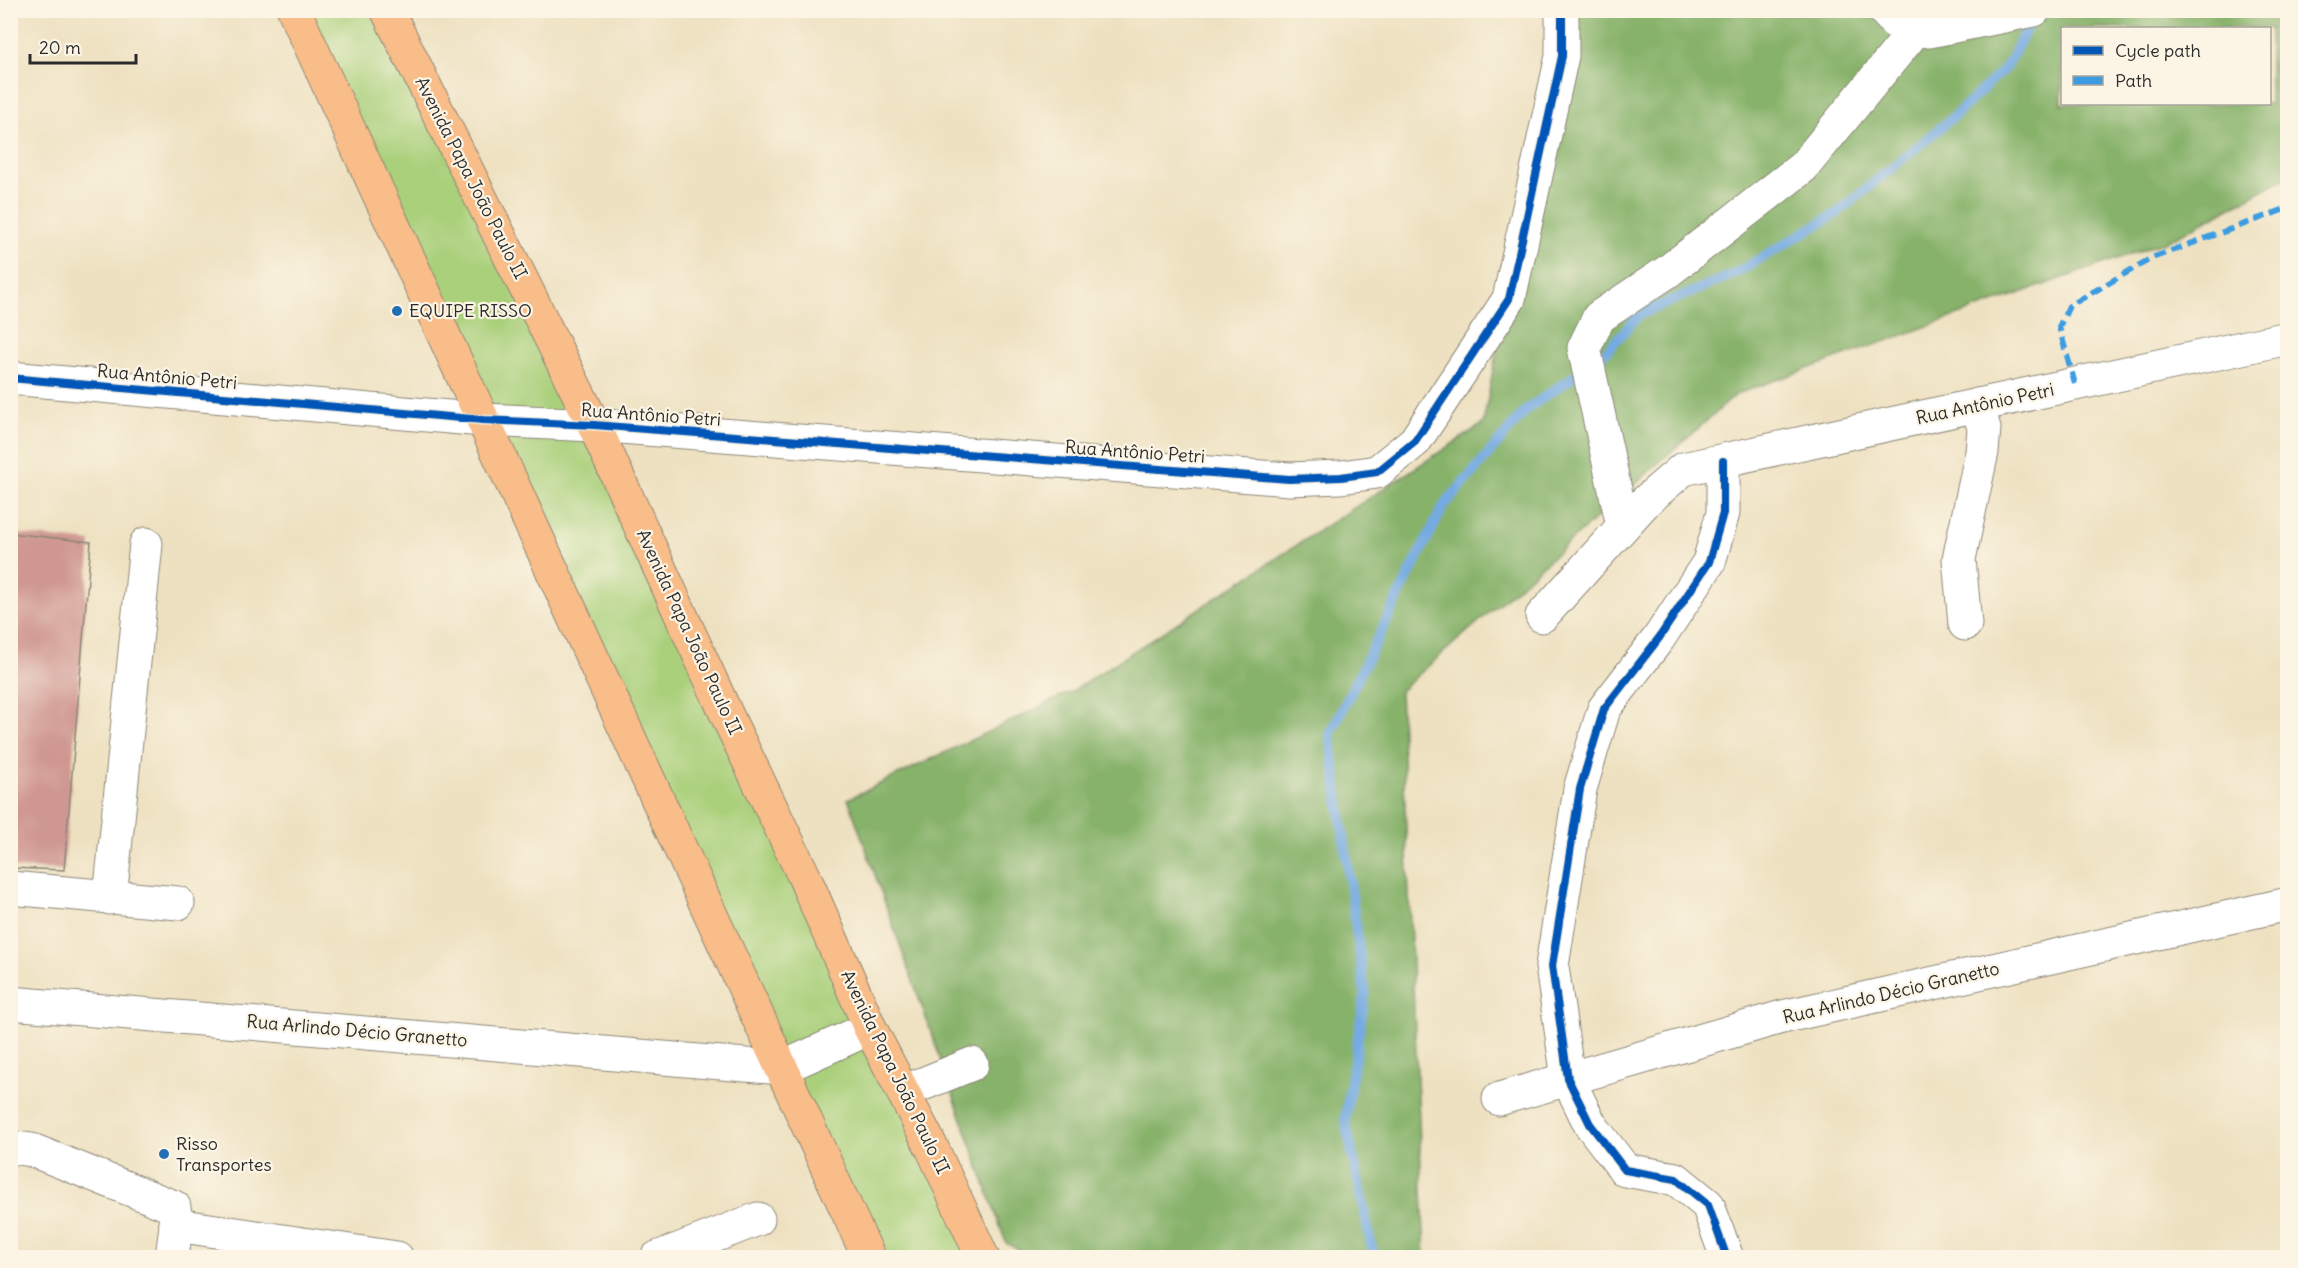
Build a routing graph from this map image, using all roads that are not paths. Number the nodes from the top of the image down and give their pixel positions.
1 (294, 10) edge
2 (387, 10) edge
3 (1562, 10) edge
4 (1884, 10) edge
5 (2022, 13) edge
6 (1917, 28) junction
7 (2288, 338) edge
8 (10, 378) edge
9 (1977, 405) junction
10 (483, 420) junction
11 (594, 425) junction
12 (1723, 461) junction
13 (1623, 526) junction
14 (146, 544) dead end
15 (1542, 616) dead end
16 (1965, 624) dead end
17 (10, 888) edge
18 (110, 898) junction
19 (178, 903) dead end
20 (2288, 904) edge
21 (10, 1003) edge
22 (870, 1028) junction
23 (972, 1064) dead end
24 (782, 1068) junction
25 (1568, 1079) junction
26 (903, 1092) junction
27 (1499, 1099) dead end
28 (10, 1147) edge
29 (758, 1219) dead end
30 (176, 1225) junction
31 (172, 1257) edge
32 (397, 1257) edge
33 (657, 1257) edge
34 (869, 1257) edge
35 (983, 1257) edge
36 (1726, 1257) edge

1 - 10 main road
2 - 11 main road, Avenida Papa João Paulo II
3 - 11 street, Rua Antônio Petri
4 - 6 street
5 - 6 street
6 - 13 street
7 - 9 street, Rua Antônio Petri
8 - 10 street, Rua Antônio Petri
9 - 12 street, Rua Antônio Petri
9 - 16 street
10 - 11 street, Rua Antônio Petri
10 - 24 main road
11 - 22 main road, Avenida Papa João Paulo II
12 - 13 street, Rua Antônio Petri
12 - 25 street
13 - 15 street
14 - 18 street
17 - 18 street
18 - 19 street
20 - 25 street, Rua Arlindo Décio Granetto
21 - 24 street, Rua Arlindo Décio Granetto
22 - 24 street
22 - 26 main road, Avenida Papa João Paulo II
23 - 26 street
24 - 34 main road
25 - 27 street, Rua Arlindo Décio Granetto
25 - 36 street
26 - 35 main road, Avenida Papa João Paulo II
28 - 30 street
29 - 33 street
30 - 31 street
30 - 32 street

